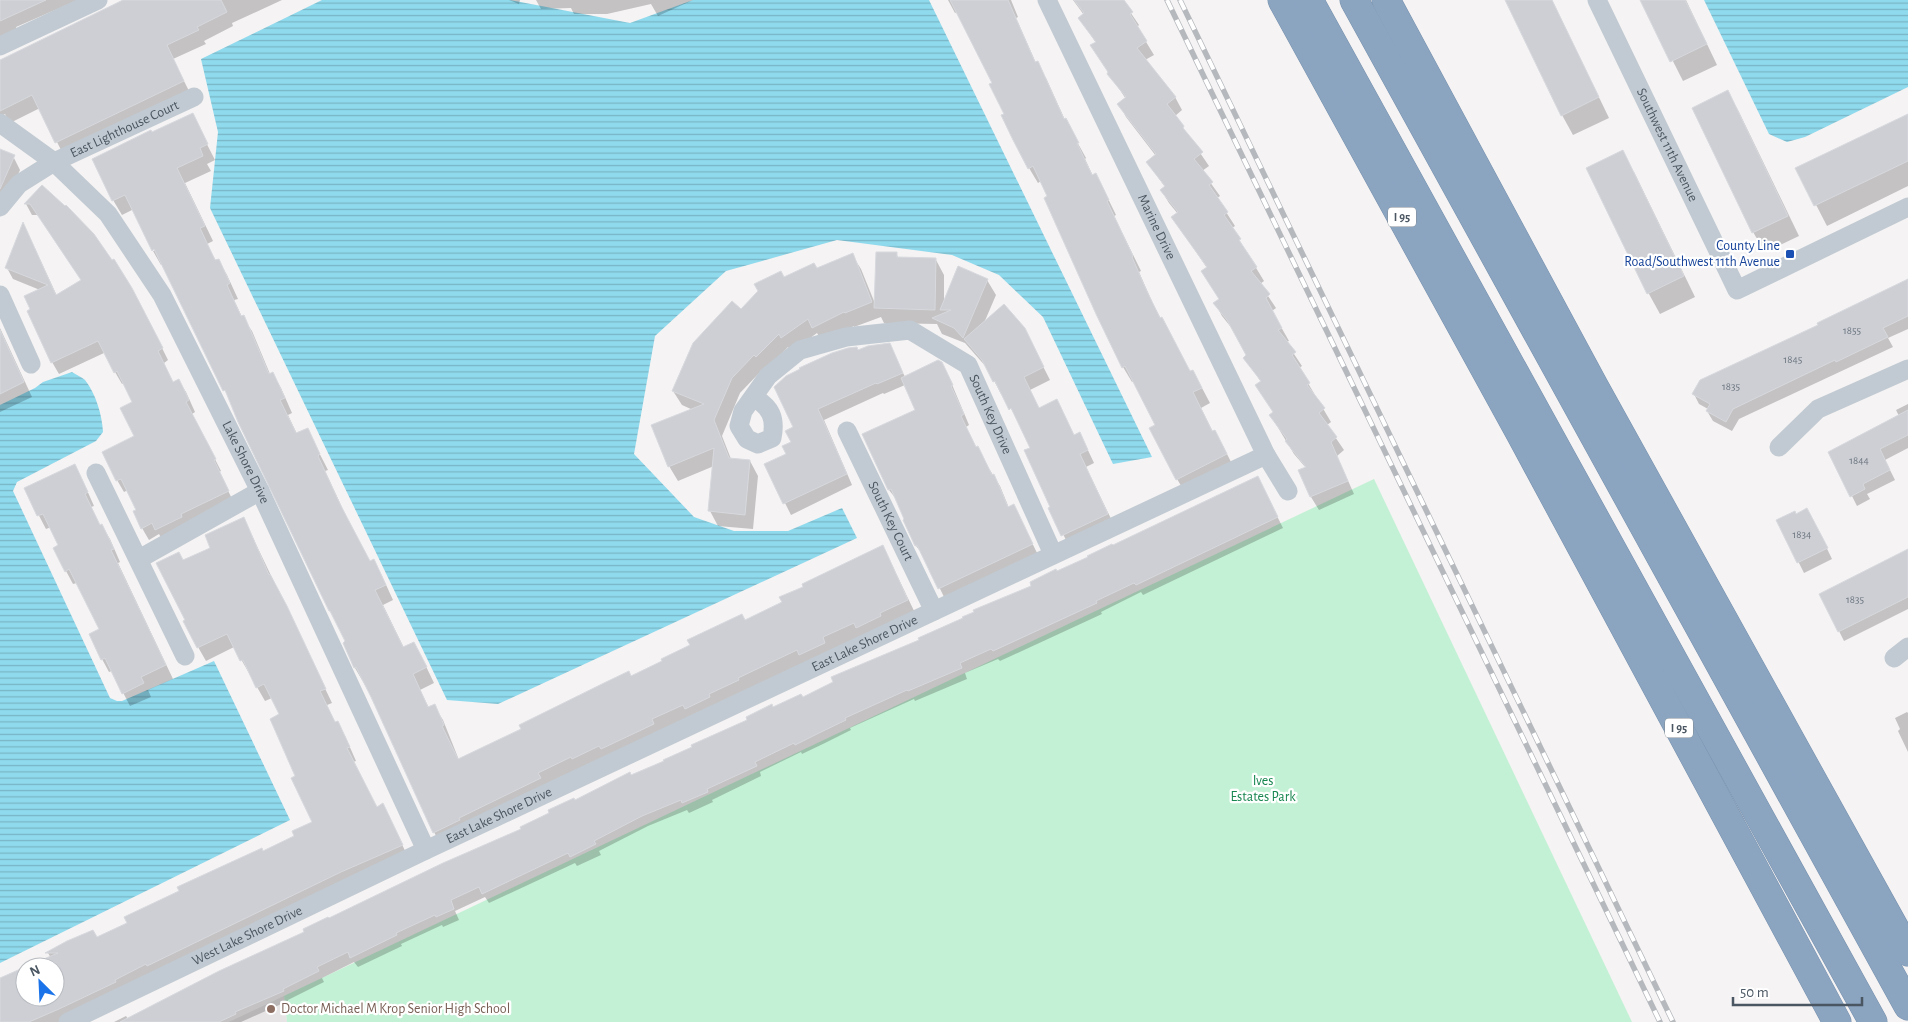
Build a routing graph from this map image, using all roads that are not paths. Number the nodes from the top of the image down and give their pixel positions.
1 (98, 0) edge
2 (1047, 0) edge
3 (1282, 0) edge
4 (1309, 0) edge
5 (1354, 0) edge
6 (1386, 0) edge
7 (1597, 0) edge
8 (0, 46) edge
9 (194, 97) dead end
10 (0, 123) edge
11 (54, 162) junction
12 (0, 207) edge
13 (1908, 207) edge
14 (0, 294) edge
15 (32, 364) dead end
16 (1908, 369) edge
17 (753, 397) dead end
18 (847, 431) dead end
19 (1779, 447) dead end
20 (1266, 455) junction
21 (96, 473) dead end
22 (260, 491) junction
23 (1288, 491) dead end
24 (1053, 554) junction
25 (139, 559) junction
26 (934, 611) junction
27 (186, 656) dead end
28 (426, 850) junction
29 (1908, 952) edge
30 (1908, 1006) edge
31 (68, 1022) edge
32 (1837, 1022) edge
33 (1873, 1022) edge

1 - 8 street
2 - 20 street, Marine Drive
3 - 32 highway, I 95
4 - 33 highway
5 - 30 highway
6 - 29 highway
7 - 13 street, Southwest 11th Avenue
9 - 11 street, East Lighthouse Court
10 - 11 street, Lake Shore Drive
11 - 12 street, East Lighthouse Court
11 - 22 street, Lake Shore Drive
14 - 15 street
16 - 19 street
17 - 24 street, South Key Drive
18 - 26 street, South Key Court
20 - 23 street
20 - 24 street, East Lake Shore Drive
21 - 25 street
22 - 25 street
22 - 28 street, Lake Shore Drive
24 - 26 street, East Lake Shore Drive
25 - 27 street
26 - 28 street, East Lake Shore Drive
28 - 31 street, West Lake Shore Drive

